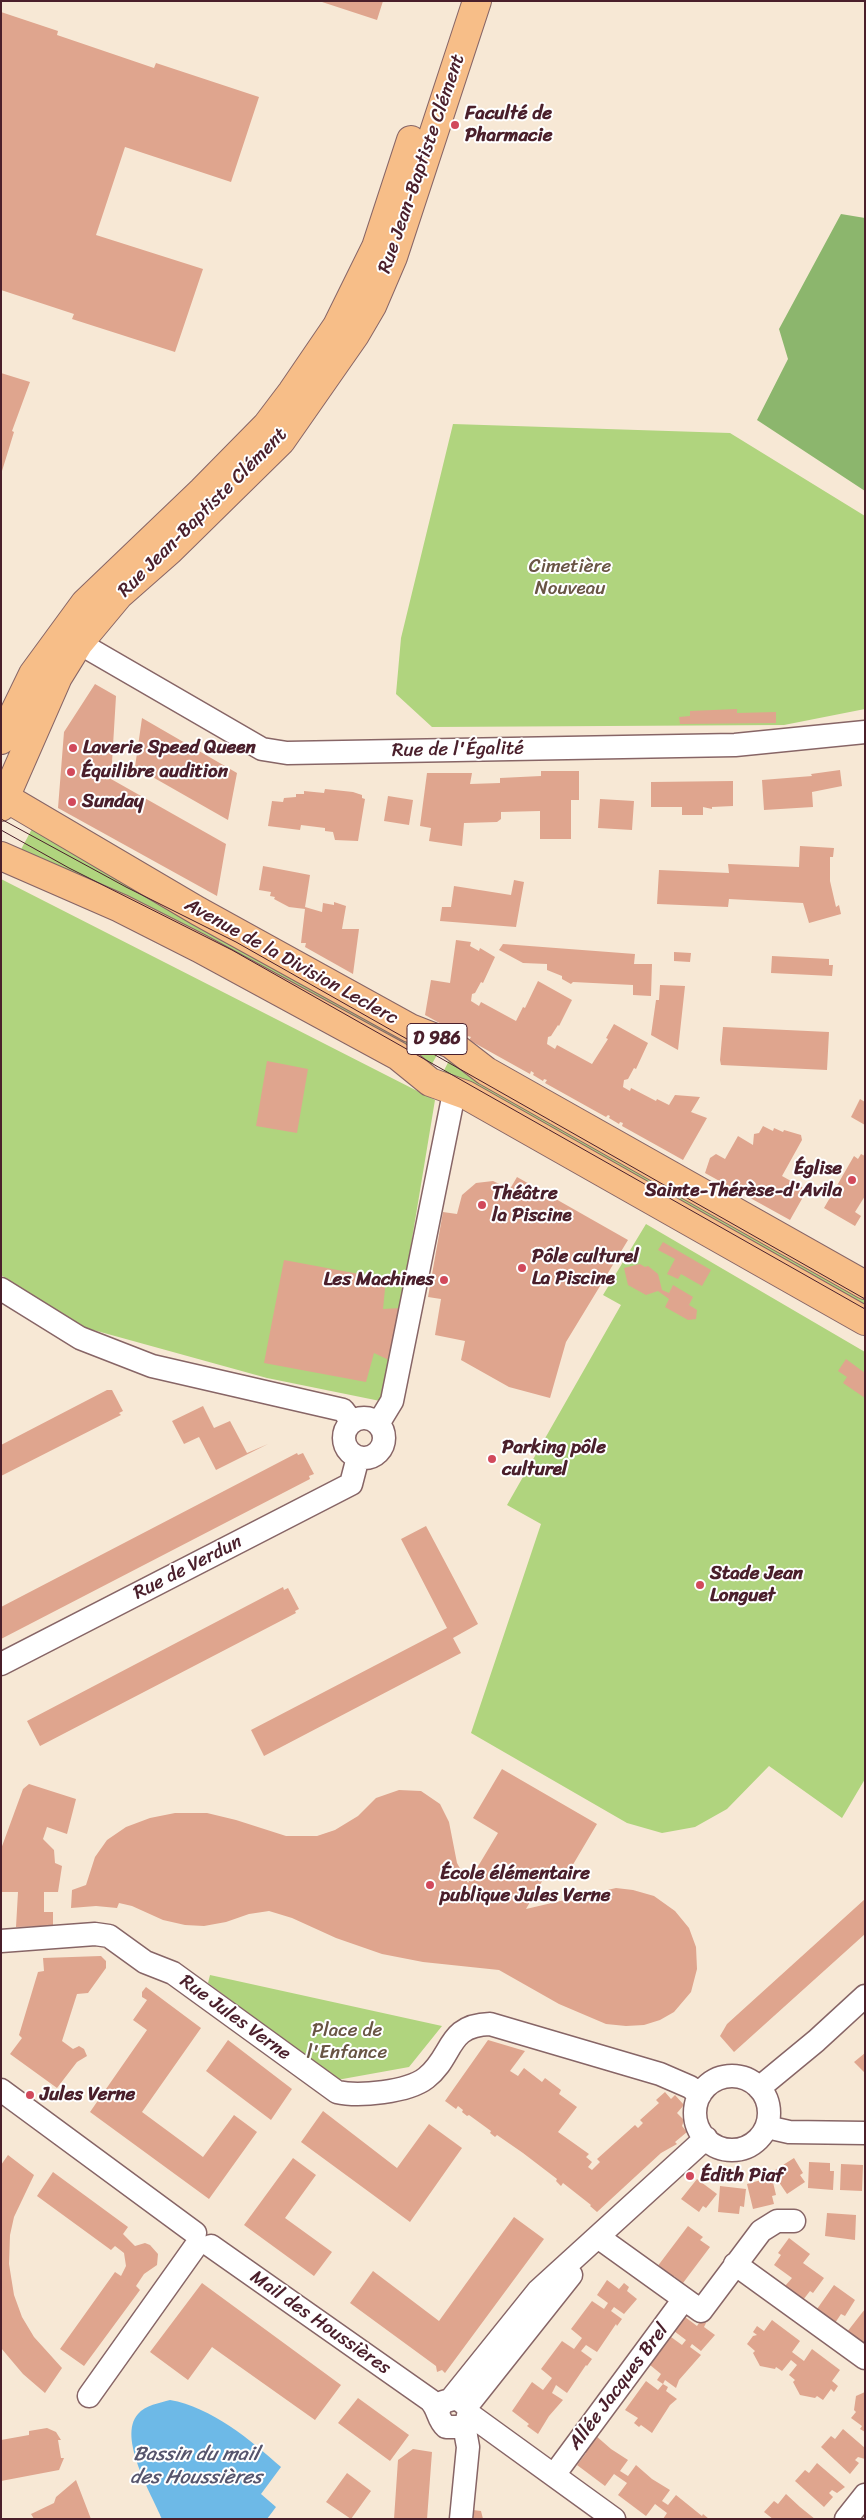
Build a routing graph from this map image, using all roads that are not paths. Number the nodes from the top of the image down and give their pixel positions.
1 (457, 1) edge
2 (478, 1) edge
3 (79, 644) junction
4 (859, 733) edge
5 (1, 740) edge
6 (3, 800) edge
7 (1, 856) edge
8 (457, 1091) junction
9 (865, 1285) edge
10 (1, 1289) edge
11 (865, 1321) edge
12 (352, 1422) junction
13 (378, 1424) junction
14 (358, 1457) junction
15 (1, 1664) edge
16 (1, 1941) edge
17 (865, 1996) edge
18 (759, 2088) junction
19 (1, 2090) edge
20 (700, 2094) junction
21 (767, 2127) junction
22 (865, 2133) edge
23 (706, 2138) junction
24 (794, 2222) dead end
25 (598, 2237) junction
26 (201, 2242) junction
27 (735, 2264) junction
28 (684, 2299) junction
29 (865, 2358) edge
30 (89, 2396) dead end
31 (452, 2408) junction
32 (554, 2475) junction
33 (865, 2495) edge
34 (461, 2519) edge
35 (614, 2519) edge
36 (846, 2519) edge

1 - 5 main road, Rue Jean-Baptiste Clément
2 - 3 main road, Rue Jean-Baptiste Clément
3 - 4 street, Rue de l'Égalité
3 - 6 main road, Rue Jean-Baptiste Clément
6 - 9 main road, Avenue de la Division Leclerc / D 986
7 - 8 main road, Avenue de la Division Leclerc / D 986
8 - 11 main road, Avenue de la Division Leclerc / D 986
8 - 13 street
10 - 12 street
12 - 13 street
12 - 14 street
13 - 14 street
14 - 15 street, Rue de Verdun
16 - 20 street, Rue Jules Verne
17 - 18 street
18 - 20 street
18 - 21 street
19 - 26 street, Mail des Houssières
20 - 23 street
21 - 22 street
21 - 23 street
23 - 25 street
24 - 27 street
25 - 28 street
25 - 31 street
26 - 30 street
26 - 31 street, Mail des Houssières
27 - 28 street
27 - 29 street
28 - 32 street, Allée Jacques Brel
31 - 32 street, Mail des Houssières
31 - 34 street
32 - 35 street, Mail des Houssières
33 - 36 street

